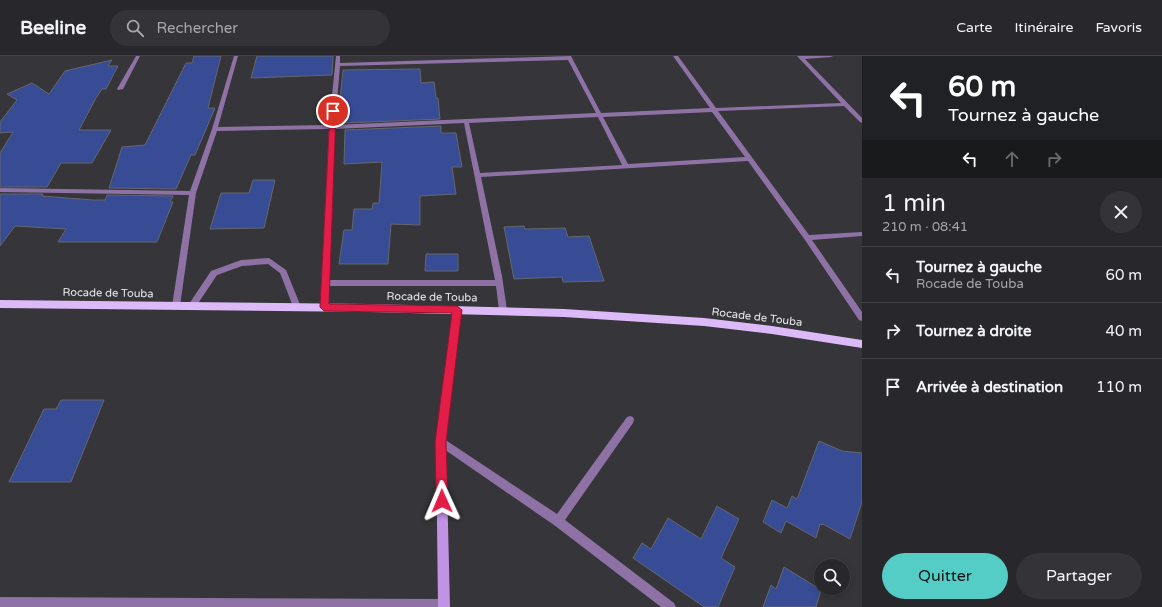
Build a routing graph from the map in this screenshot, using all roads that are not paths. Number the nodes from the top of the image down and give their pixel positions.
1 (138, 56) edge
2 (236, 56) edge
3 (338, 56) edge
4 (675, 56) edge
5 (831, 56) edge
6 (569, 57) edge
7 (800, 57) edge
8 (460, 58) edge
9 (337, 65) junction
10 (120, 89) dead end
11 (845, 104) junction
12 (712, 110) junction
13 (599, 115) junction
14 (466, 121) junction
15 (862, 121) edge
16 (332, 127) junction
17 (215, 129) junction
18 (748, 160) junction
19 (626, 166) junction
20 (477, 174) junction
21 (0, 190) edge
22 (193, 193) junction
23 (862, 234) edge
24 (807, 238) junction
25 (326, 283) junction
26 (499, 283) junction
27 (0, 304) edge
28 (176, 306) junction
29 (192, 306) junction
30 (297, 307) junction
31 (324, 307) junction
32 (457, 310) junction
33 (503, 310) junction
34 (862, 318) edge
35 (862, 344) edge
36 (630, 420) dead end
37 (441, 442) junction
38 (558, 521) junction
39 (0, 602) edge
40 (444, 605) edge
41 (670, 607) edge

1 - 10 street
2 - 17 street
3 - 9 street
4 - 12 street
5 - 7 street
6 - 8 street
6 - 13 street
7 - 11 street
8 - 9 street
9 - 16 street
11 - 12 street
11 - 15 street
12 - 13 street
12 - 18 street
13 - 14 street
13 - 19 street
14 - 16 street
14 - 20 street
16 - 17 street
16 - 25 street
17 - 22 street
18 - 19 street
18 - 24 street
19 - 20 street
20 - 26 street
21 - 22 street
22 - 28 street
23 - 24 street
24 - 34 street
25 - 26 street
25 - 31 street
26 - 33 street
27 - 28 main road, Rocade de Touba
28 - 29 main road, Rocade de Touba
29 - 30 main road, Rocade de Touba
29 - 30 street
30 - 31 main road, Rocade de Touba
31 - 32 main road, Rocade de Touba
32 - 33 main road, Rocade de Touba
32 - 37 street
33 - 35 main road, Rocade de Touba
36 - 38 street
37 - 38 street
37 - 40 street
38 - 41 street
39 - 40 street

